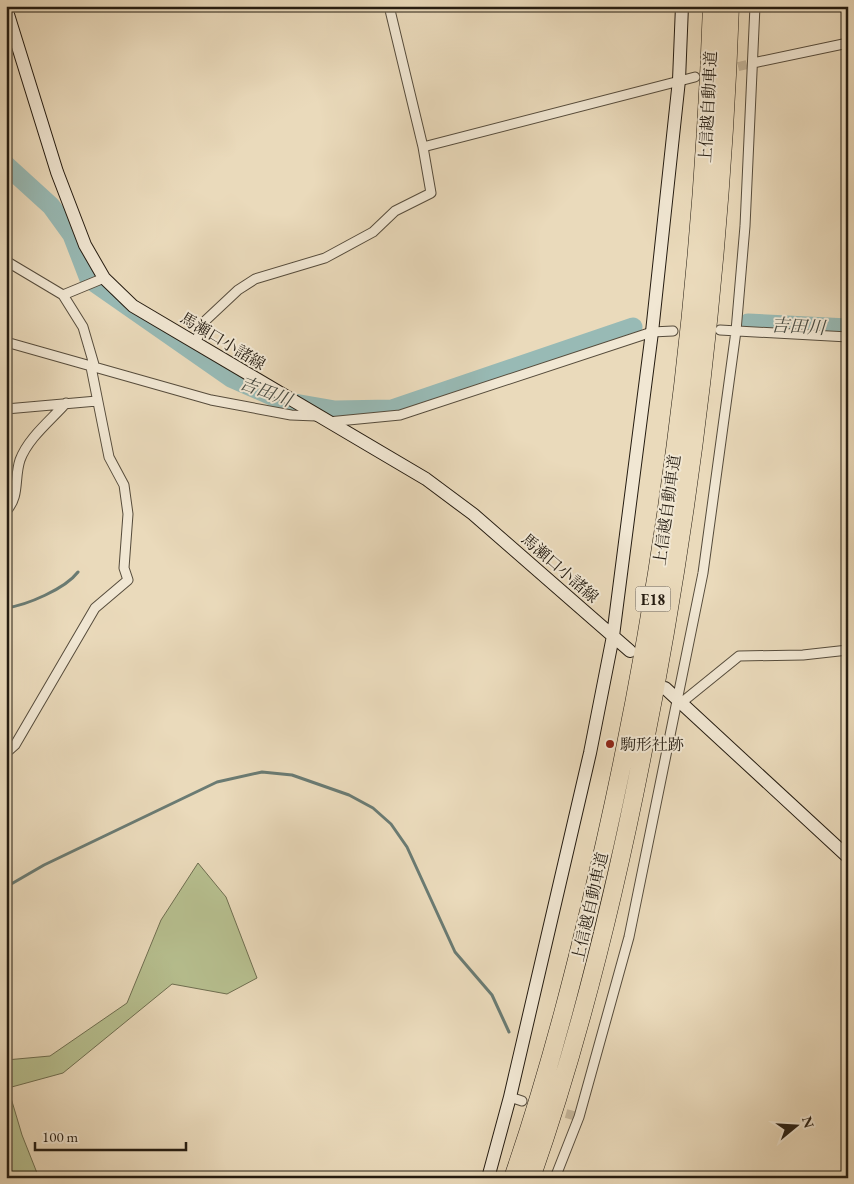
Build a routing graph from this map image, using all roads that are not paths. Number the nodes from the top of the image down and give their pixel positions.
1 (389, 6) edge
2 (682, 6) edge
3 (712, 6) edge
4 (730, 6) edge
5 (755, 6) edge
6 (6, 8) edge
7 (10, 28) edge
8 (848, 43) edge
9 (753, 64) junction
10 (695, 77) dead end
11 (679, 80) junction
12 (423, 147) junction
13 (6, 261) edge
14 (104, 278) junction
15 (63, 295) junction
16 (720, 330) dead end
17 (673, 331) dead end
18 (736, 331) junction
19 (652, 332) junction
20 (848, 336) edge
21 (6, 342) edge
22 (195, 343) junction
23 (93, 367) junction
24 (97, 401) junction
25 (66, 403) junction
26 (6, 409) edge
27 (316, 416) junction
28 (328, 422) junction
29 (6, 511) edge
30 (614, 636) junction
31 (848, 650) edge
32 (630, 651) dead end
33 (665, 688) dead end
34 (679, 701) junction
35 (6, 753) edge
36 (848, 857) edge
37 (488, 1178) edge
38 (513, 1178) edge
39 (531, 1178) edge
40 (555, 1178) edge

1 - 12 street
2 - 11 street
3 - 38 highway, 上信越自動車道 / E18
4 - 39 highway, 上信越自動車道 / E18
5 - 9 street
6 - 7 street, 馬瀬口小諸線
7 - 14 street, 馬瀬口小諸線
8 - 9 street
9 - 18 street
10 - 11 street
11 - 12 street
11 - 19 street
12 - 22 street
13 - 15 street
14 - 15 street
14 - 22 street, 馬瀬口小諸線
15 - 23 street
16 - 18 street
17 - 19 street
18 - 20 street
18 - 34 street
19 - 28 street
19 - 30 street
21 - 23 street
22 - 27 street, 馬瀬口小諸線
23 - 24 street
23 - 27 street
24 - 25 street
24 - 35 street
25 - 26 street
25 - 29 street
27 - 28 street, 馬瀬口小諸線
28 - 30 street, 馬瀬口小諸線
30 - 32 street, 馬瀬口小諸線
30 - 37 street
31 - 34 street
33 - 34 street
34 - 36 street
34 - 40 street

